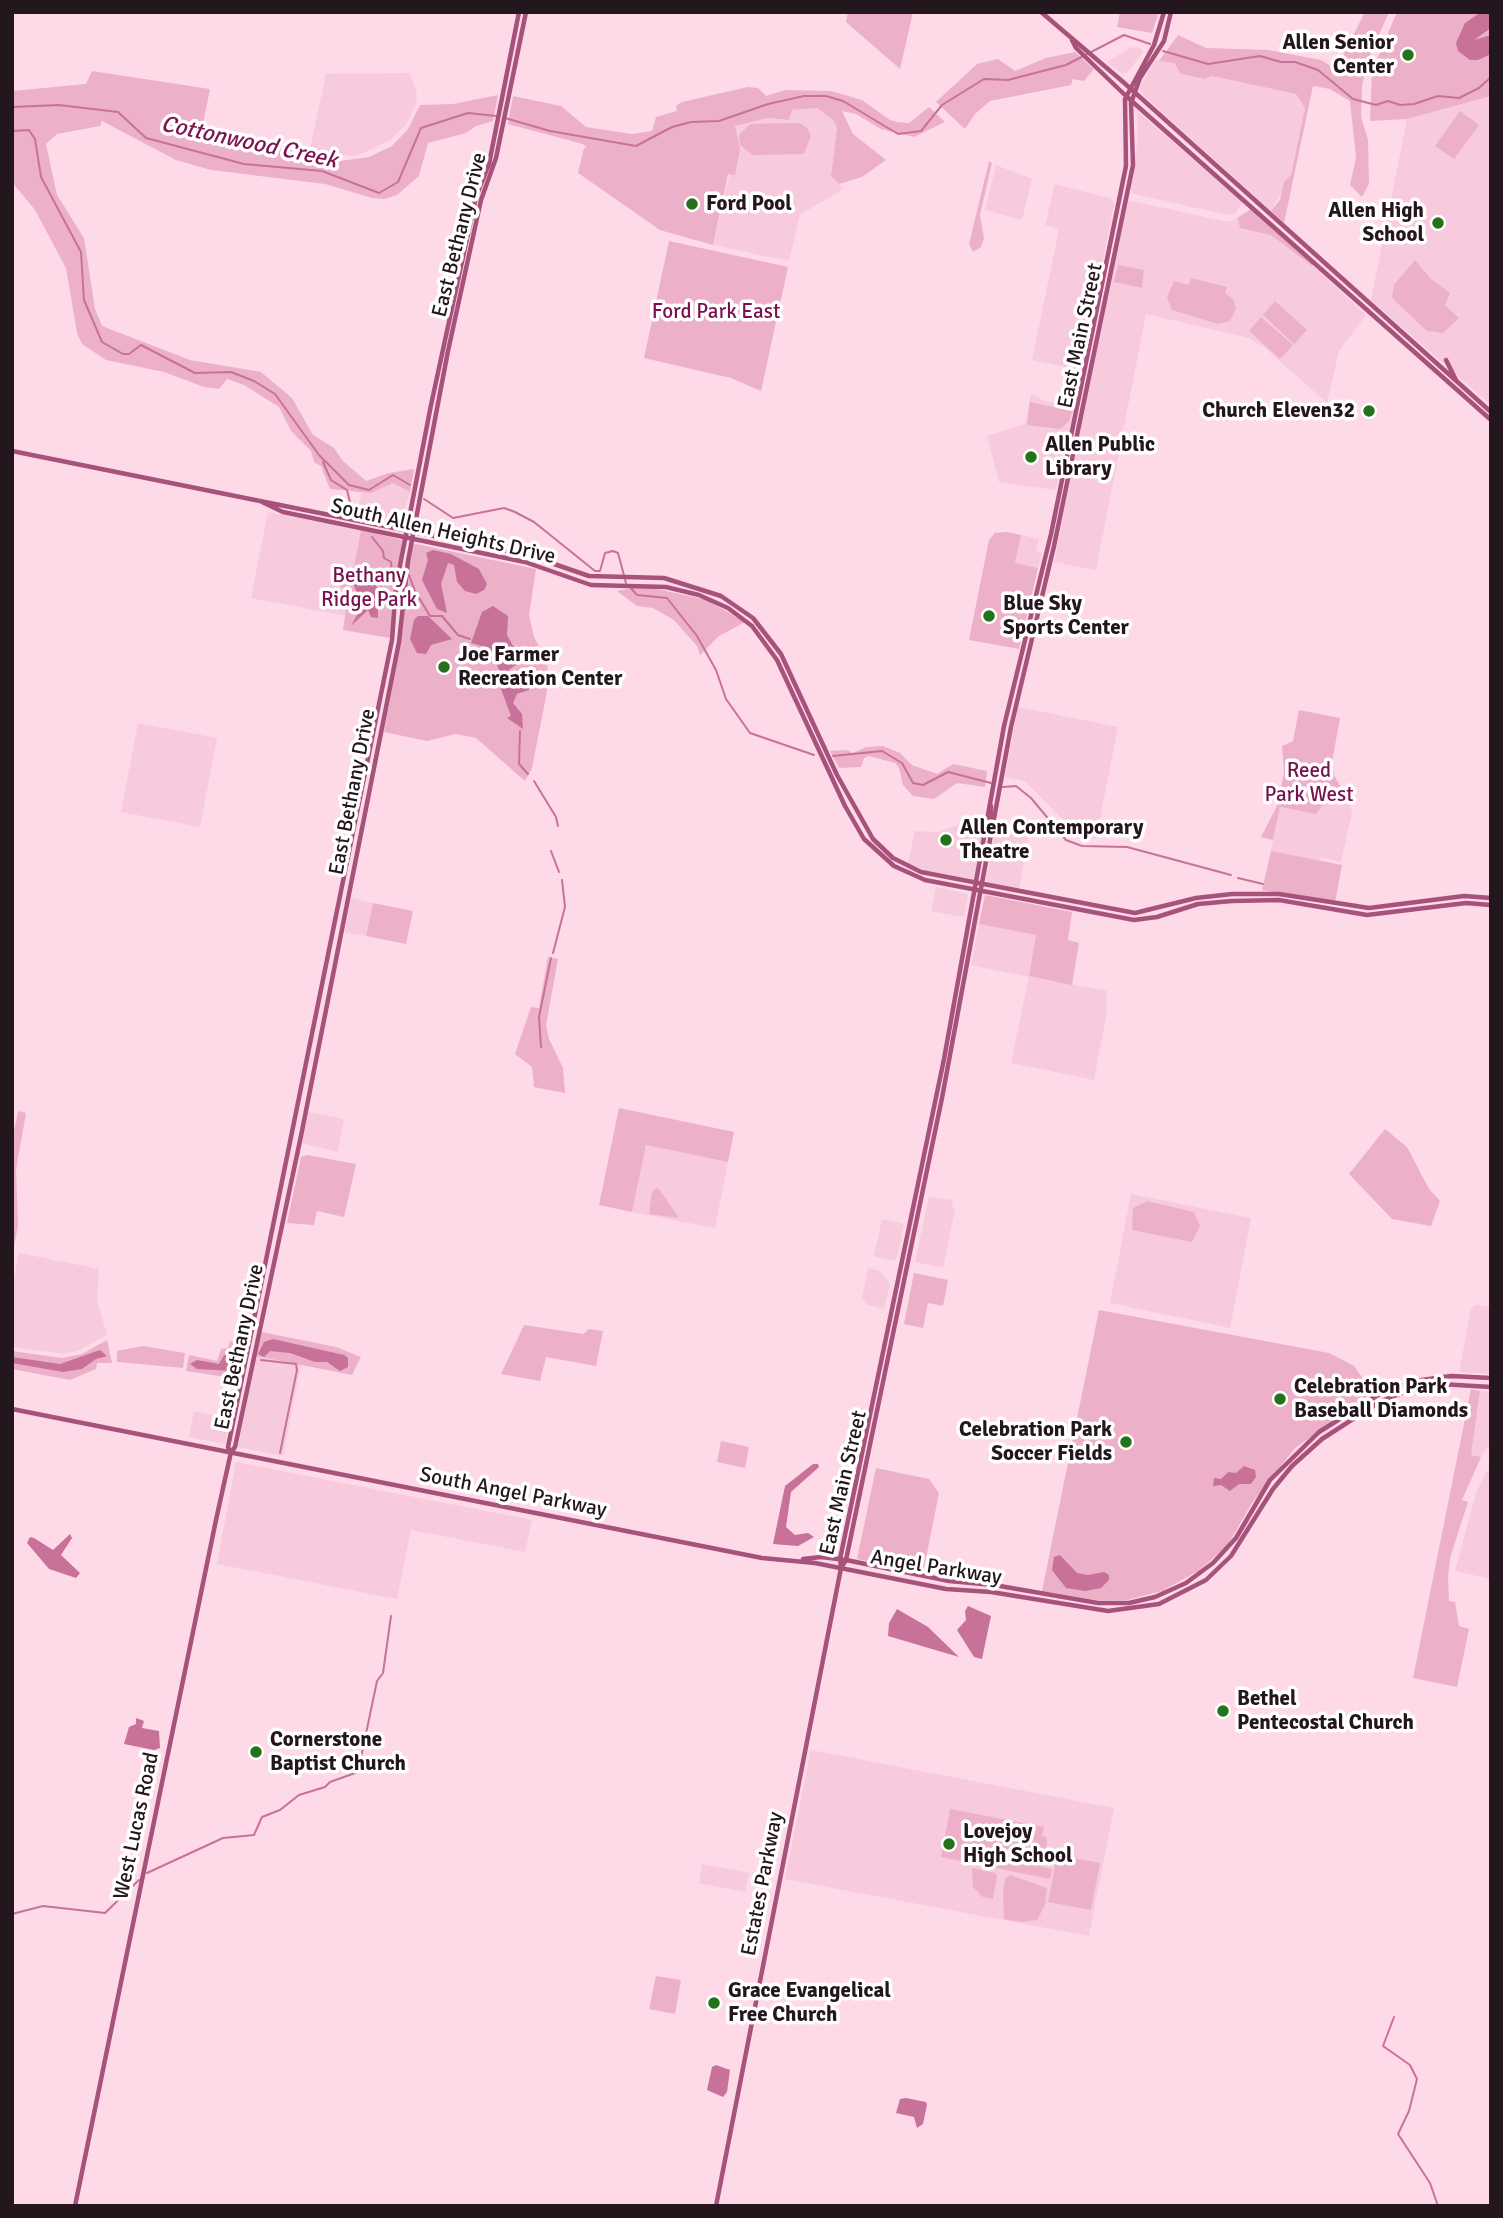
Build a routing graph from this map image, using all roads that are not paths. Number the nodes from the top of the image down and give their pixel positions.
1 (519, 12) edge
2 (526, 12) edge
3 (1041, 12) edge
4 (1164, 12) edge
5 (1171, 12) edge
6 (1072, 40) junction
7 (513, 43) junction
8 (520, 43) junction
9 (1134, 79) junction
10 (1122, 81) junction
11 (1132, 90) junction
12 (1126, 96) junction
13 (1132, 100) junction
14 (1142, 108) junction
15 (1130, 112) junction
16 (500, 123) junction
17 (1130, 153) junction
18 (1374, 312) junction
19 (453, 315) junction
20 (443, 348) junction
21 (1446, 360) dead end
22 (443, 375) junction
23 (1457, 381) junction
24 (1491, 412) edge
25 (1491, 419) edge
26 (12, 451) edge
27 (255, 499) junction
28 (270, 506) junction
29 (293, 506) junction
30 (341, 517) junction
31 (340, 524) junction
32 (407, 531) junction
33 (414, 532) junction
34 (405, 539) junction
35 (412, 540) junction
36 (474, 544) junction
37 (472, 552) junction
38 (1037, 601) junction
39 (762, 633) junction
40 (385, 676) junction
41 (392, 678) junction
42 (834, 776) junction
43 (988, 832) junction
44 (921, 872) junction
45 (919, 878) junction
46 (978, 888) junction
47 (1491, 898) edge
48 (1491, 905) edge
49 (334, 949) junction
50 (966, 954) junction
51 (957, 989) junction
52 (957, 1020) junction
53 (919, 1174) junction
54 (926, 1176) junction
55 (912, 1209) junction
56 (919, 1210) junction
57 (1491, 1378) edge
58 (1491, 1387) edge
59 (12, 1409) edge
60 (867, 1441) junction
61 (231, 1452) junction
62 (852, 1500) junction
63 (1244, 1524) junction
64 (853, 1525) junction
65 (1250, 1527) junction
66 (843, 1559) junction
67 (789, 1562) junction
68 (841, 1568) junction
69 (75, 2206) edge
70 (716, 2206) edge

1 - 7 main road, East Bethany Drive
2 - 8 main road, East Bethany Drive
3 - 6 main road
4 - 9 main road, East Main Street
5 - 11 main road, East Main Street
6 - 10 main road
6 - 12 main road
7 - 8 main road
7 - 16 main road, East Bethany Drive
8 - 16 main road, East Bethany Drive
9 - 10 main road
9 - 11 main road, East Main Street
10 - 11 main road
11 - 12 main road, East Main Street
11 - 13 main road, East Main Street
11 - 18 main road
12 - 13 main road
12 - 17 main road, East Main Street
13 - 14 main road
13 - 15 main road, East Main Street
14 - 15 main road
14 - 18 main road
15 - 17 main road, East Main Street
16 - 19 main road, East Bethany Drive
17 - 38 main road, East Main Street
18 - 23 main road
18 - 25 main road
19 - 20 main road, East Bethany Drive
19 - 22 main road, East Bethany Drive
20 - 22 main road
20 - 32 main road, East Bethany Drive
21 - 23 main road
22 - 33 main road, East Bethany Drive
23 - 24 main road
26 - 27 main road, South Allen Heights Drive
27 - 28 main road, South Allen Heights Drive
27 - 29 main road, South Allen Heights Drive
28 - 29 main road
28 - 31 main road, South Allen Heights Drive
29 - 30 main road, South Allen Heights Drive
30 - 31 main road
30 - 32 main road, South Allen Heights Drive
31 - 34 main road, South Allen Heights Drive
32 - 33 main road, South Allen Heights Drive
32 - 34 main road, East Bethany Drive
33 - 35 main road, East Bethany Drive
33 - 36 main road, South Allen Heights Drive
34 - 35 main road, South Allen Heights Drive
34 - 40 main road, East Bethany Drive
35 - 37 main road, South Allen Heights Drive
35 - 41 main road, East Bethany Drive
36 - 37 main road
36 - 39 main road, South Allen Heights Drive
37 - 39 main road, South Allen Heights Drive
38 - 43 main road, East Main Street
38 - 43 main road, East Main Street
39 - 42 main road, South Allen Heights Drive
40 - 41 main road
40 - 49 main road, East Bethany Drive
41 - 49 main road, East Bethany Drive
42 - 44 main road, South Allen Heights Drive
42 - 45 main road, South Allen Heights Drive
43 - 46 main road, East Main Street
43 - 46 main road, East Main Street
44 - 45 main road
44 - 46 main road, South Allen Heights Drive
45 - 46 main road, South Allen Heights Drive
46 - 47 main road
46 - 48 main road
46 - 50 main road, East Main Street
49 - 61 main road, East Bethany Drive
50 - 51 main road, East Main Street
50 - 52 main road, East Main Street
51 - 52 main road
51 - 53 main road, East Main Street
52 - 54 main road, East Main Street
53 - 54 main road
53 - 55 main road, East Main Street
54 - 56 main road, East Main Street
55 - 56 main road
55 - 60 main road, East Main Street
56 - 60 main road, East Main Street
57 - 63 main road, Angel Parkway
58 - 65 main road, Angel Parkway
59 - 61 main road
60 - 62 main road, East Main Street
60 - 64 main road, East Main Street
61 - 67 main road, South Angel Parkway
61 - 69 main road, West Lucas Road
62 - 64 main road
62 - 66 main road, East Main Street
63 - 65 main road
63 - 66 main road, Angel Parkway
64 - 66 main road, East Main Street
65 - 68 main road, Angel Parkway
66 - 67 main road, Angel Parkway
66 - 68 main road, East Main Street
67 - 68 main road, Angel Parkway
68 - 70 main road, Estates Parkway

